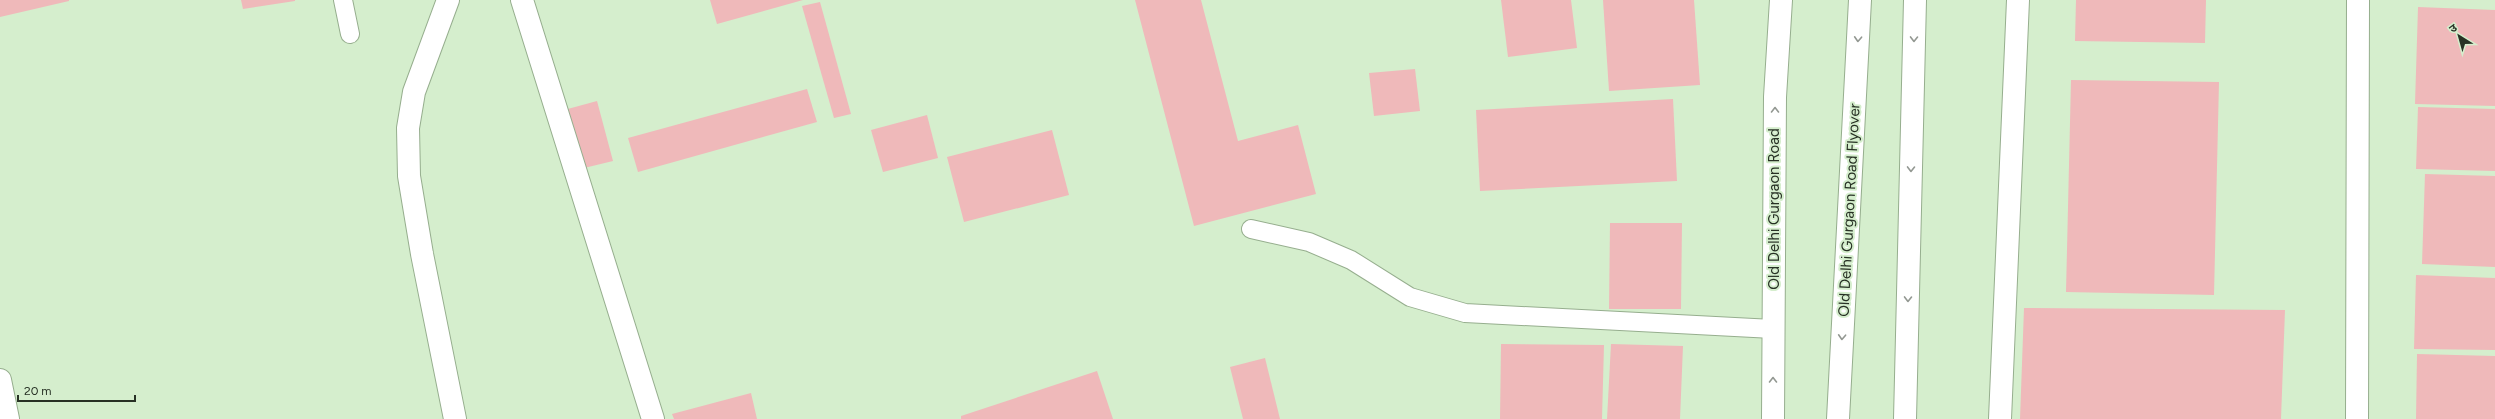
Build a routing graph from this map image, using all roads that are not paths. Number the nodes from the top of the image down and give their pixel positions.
1 (343, 0) edge
2 (448, 0) edge
3 (522, 0) edge
4 (1781, 0) edge
5 (1860, 0) edge
6 (1915, 0) edge
7 (2018, 0) edge
8 (2358, 0) edge
9 (350, 34) dead end
10 (1251, 229) dead end
11 (1773, 328) junction
12 (0, 380) edge
13 (8, 419) edge
14 (455, 419) edge
15 (653, 419) edge
16 (1773, 419) edge
17 (1838, 419) edge
18 (1905, 419) edge
19 (2000, 419) edge
20 (2357, 419) edge

1 - 9 lane
2 - 14 street
3 - 15 street
11 -> 4 street, Old Delhi Gurgaon Road
5 -> 17 street, Old Delhi Gurgaon Road Flyover
6 -> 18 street
7 - 19 street
8 - 20 street
10 - 11 lane
16 -> 11 street, Old Delhi Gurgaon Road
12 - 13 street

